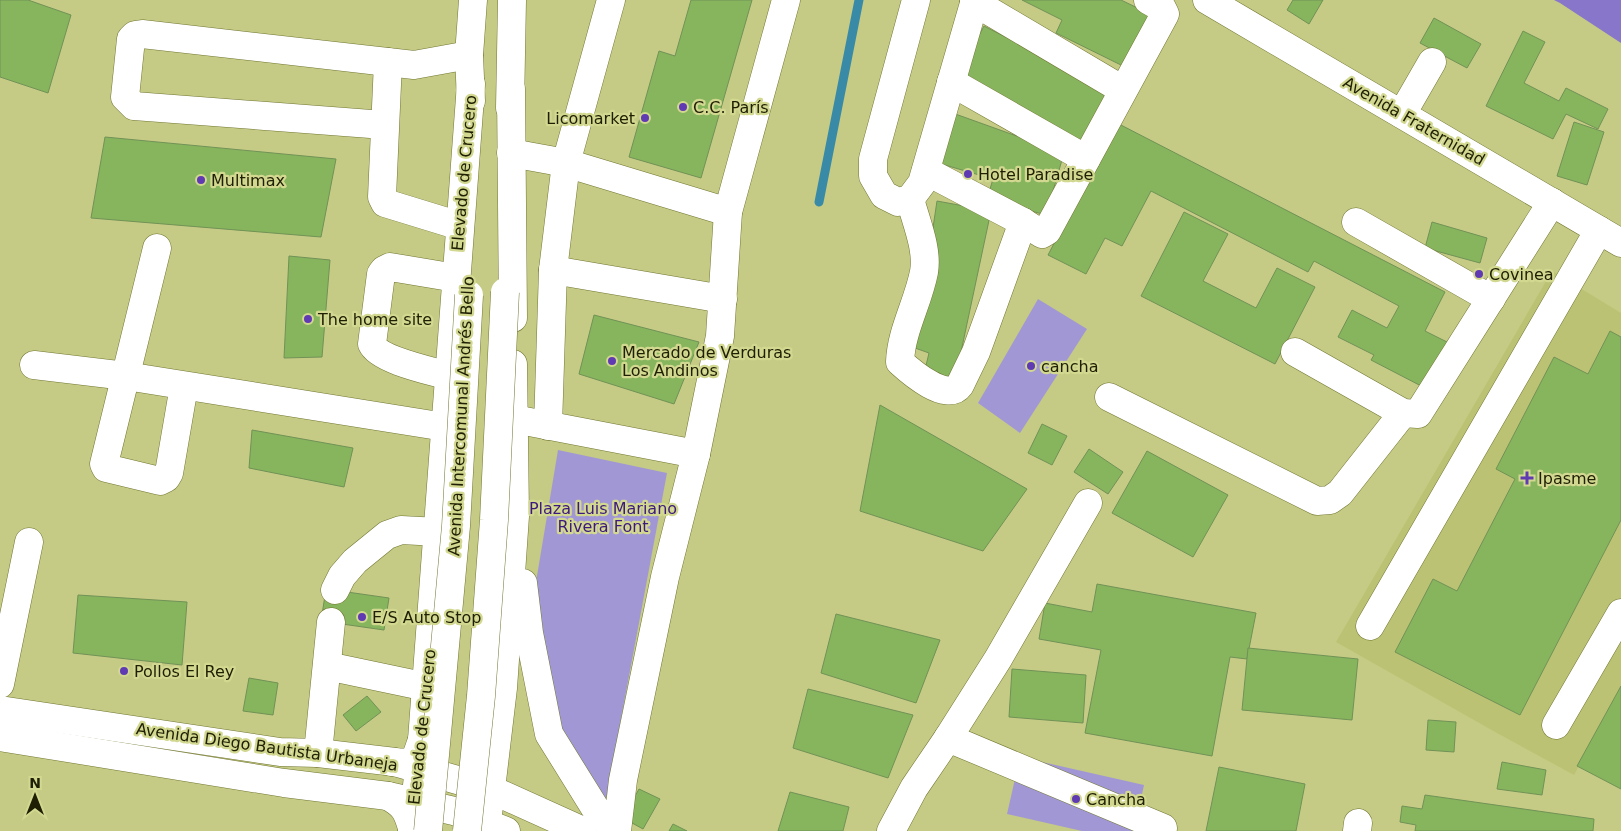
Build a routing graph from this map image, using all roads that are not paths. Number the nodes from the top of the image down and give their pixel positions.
1 (473, 0) edge
2 (512, 0) edge
3 (611, 0) edge
4 (786, 0) edge
5 (916, 0) edge
6 (1148, 0) edge
7 (1207, 0) edge
8 (974, 1) edge
9 (470, 55) junction
10 (388, 62) junction
11 (1432, 62) dead end
12 (951, 82) junction
13 (471, 84) junction
14 (511, 89) junction
15 (1123, 90) junction
16 (1402, 114) junction
17 (384, 125) junction
18 (511, 153) junction
19 (1086, 159) junction
20 (566, 163) junction
21 (926, 171) junction
22 (910, 199) junction
23 (1552, 202) junction
24 (728, 212) junction
25 (1023, 222) junction
26 (1356, 222) dead end
27 (460, 226) junction
28 (1610, 236) edge
29 (157, 248) dead end
30 (553, 270) junction
31 (462, 286) junction
32 (723, 299) junction
33 (1491, 299) junction
34 (1295, 352) dead end
35 (34, 365) dead end
36 (126, 376) junction
37 (449, 376) junction
38 (184, 386) junction
39 (1109, 397) dead end
40 (1403, 413) junction
41 (514, 419) junction
42 (548, 426) junction
43 (446, 427) junction
44 (696, 454) junction
45 (1088, 503) dead end
46 (515, 516) junction
47 (439, 532) junction
48 (28, 542) dead end
49 (335, 590) dead end
50 (1621, 613) edge
51 (331, 622) dead end
52 (1370, 626) dead end
53 (327, 666) junction
54 (0, 684) edge
55 (427, 686) junction
56 (0, 710) edge
57 (1556, 725) dead end
58 (0, 737) edge
59 (948, 738) junction
60 (422, 740) junction
61 (318, 753) junction
62 (392, 762) junction
63 (419, 770) junction
64 (492, 790) junction
65 (417, 823) edge
66 (1163, 828) dead end
67 (487, 829) edge
68 (583, 831) edge
69 (616, 831) edge
70 (891, 831) edge

1 - 9 main road, Avenida Intercomunal Andrés Bello
2 - 14 main road
3 - 20 main road
4 - 24 main road
5 - 22 main road
6 - 15 main road
7 - 16 main road, Avenida Fraternidad
8 - 12 main road
8 - 15 main road
9 - 10 main road
9 - 13 main road, Avenida Intercomunal Andrés Bello
10 - 17 main road
10 - 17 main road
11 - 16 main road
12 - 19 main road
12 - 21 main road
13 - 27 main road, Elevado de Crucero
13 - 31 main road, Avenida Intercomunal Andrés Bello
14 - 18 main road
14 - 67 main road, bridge
15 - 19 main road
16 - 23 main road, Avenida Fraternidad
17 - 27 main road
18 - 20 main road
18 - 41 main road
19 - 25 main road
20 - 24 main road
20 - 30 main road
21 - 22 main road
21 - 25 main road
22 - 25 main road
23 - 28 main road, Avenida Fraternidad
23 - 33 main road
24 - 32 main road
26 - 33 main road
27 - 31 main road, Elevado de Crucero
28 - 52 main road
29 - 36 main road
30 - 32 main road
30 - 42 main road
31 - 37 main road, Elevado de Crucero
31 - 37 main road
31 - 65 main road, Avenida Intercomunal Andrés Bello, bridge
32 - 44 main road
33 - 40 main road
34 - 40 main road
35 - 36 main road
36 - 38 main road
36 - 38 main road
37 - 43 main road, Elevado de Crucero
38 - 43 main road
39 - 40 main road
41 - 42 main road
41 - 46 main road
42 - 44 main road
43 - 47 main road, Elevado de Crucero
44 - 69 main road
45 - 59 main road
46 - 64 main road
46 - 69 main road
47 - 49 main road
47 - 55 main road, Elevado de Crucero
48 - 54 main road
50 - 57 main road
51 - 53 main road
53 - 55 main road
53 - 61 main road
55 - 60 main road, Elevado de Crucero
56 - 61 main road, Avenida Diego Bautista Urbaneja
58 - 65 main road, Avenida Diego Bautista Urbaneja
59 - 66 main road
59 - 70 main road
60 - 62 main road
60 - 63 main road, Elevado de Crucero
61 - 62 main road, Avenida Diego Bautista Urbaneja
62 - 63 main road, Avenida Diego Bautista Urbaneja
63 - 64 main road, Avenida Diego Bautista Urbaneja
63 - 65 main road, Elevado de Crucero
64 - 67 main road
64 - 68 main road, Avenida Diego Bautista Urbaneja
65 - 67 main road

